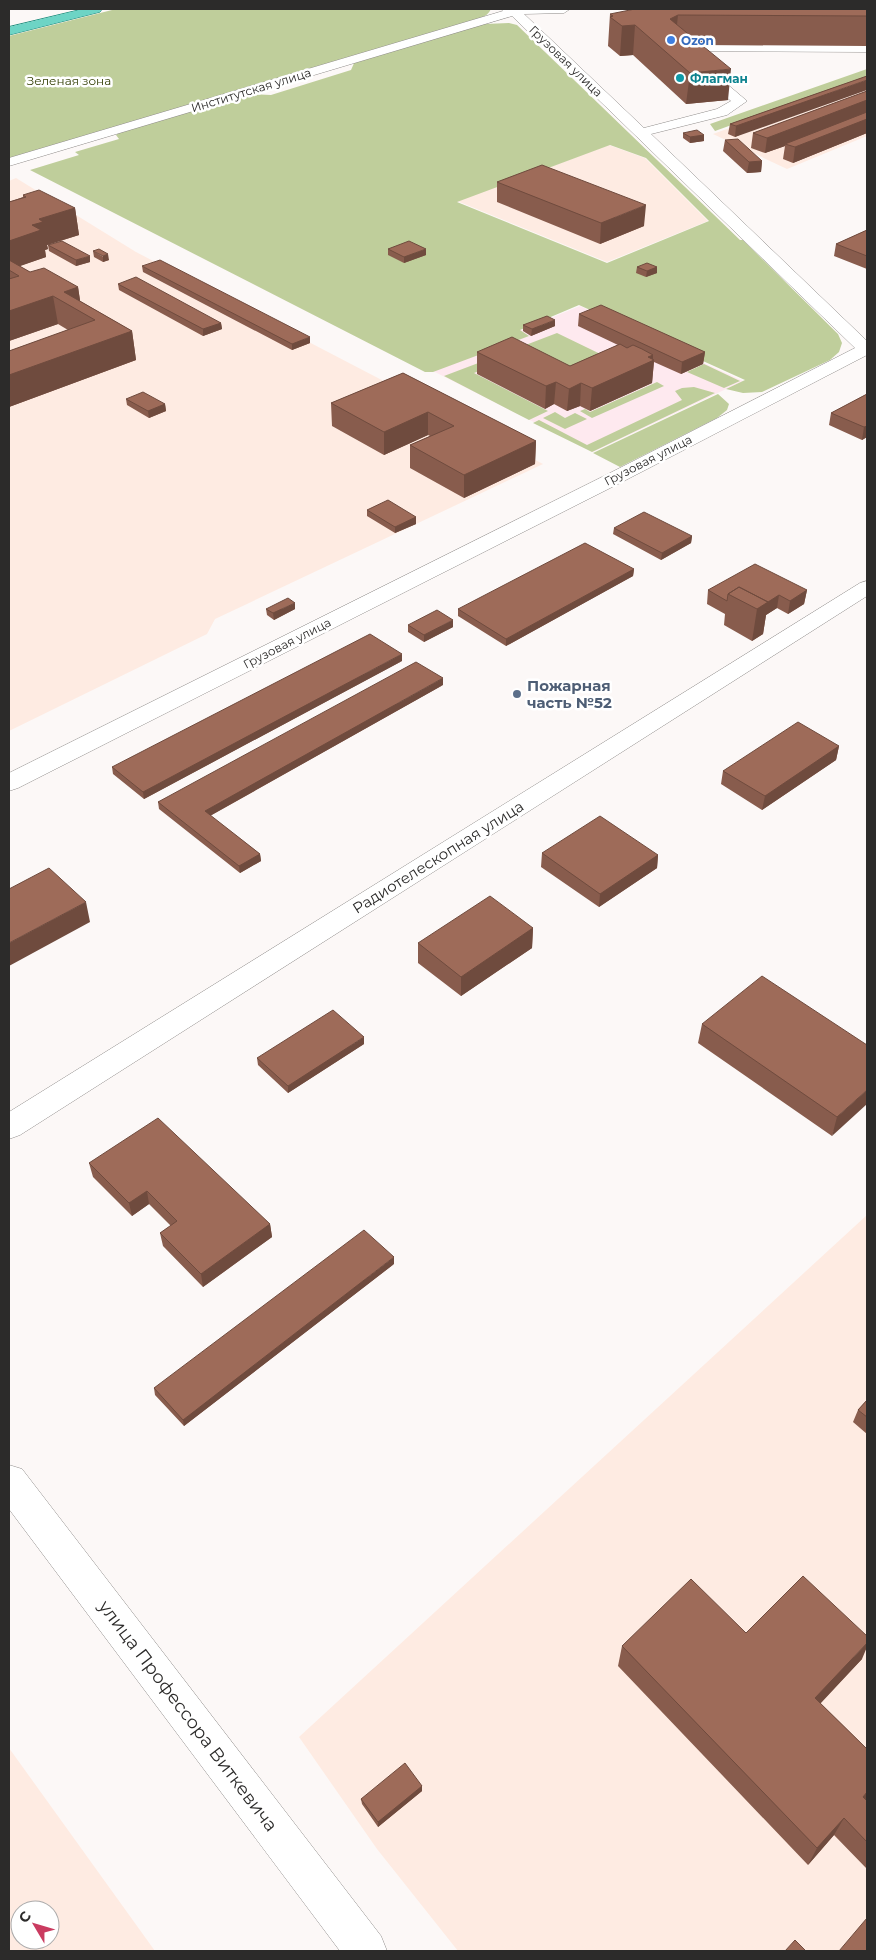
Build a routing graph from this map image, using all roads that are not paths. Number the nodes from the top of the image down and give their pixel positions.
1 (66, 9) edge
2 (96, 9) edge
3 (564, 9) edge
4 (516, 12) edge
5 (9, 23) edge
6 (9, 31) edge
7 (867, 48) edge
8 (640, 133) junction
9 (9, 162) edge
10 (867, 587) edge
11 (9, 783) edge
12 (9, 1127) edge
13 (9, 1481) edge
14 (366, 1951) edge

1 - 5 main road
2 - 6 main road
3 - 4 street, Институтская улица
4 - 8 street, Грузовая улица
4 - 9 street, Институтская улица
7 - 8 street
8 - 11 street, Грузовая улица
10 - 12 street, Радиотелескопная улица
13 - 14 street, улица Профессора Виткевича

